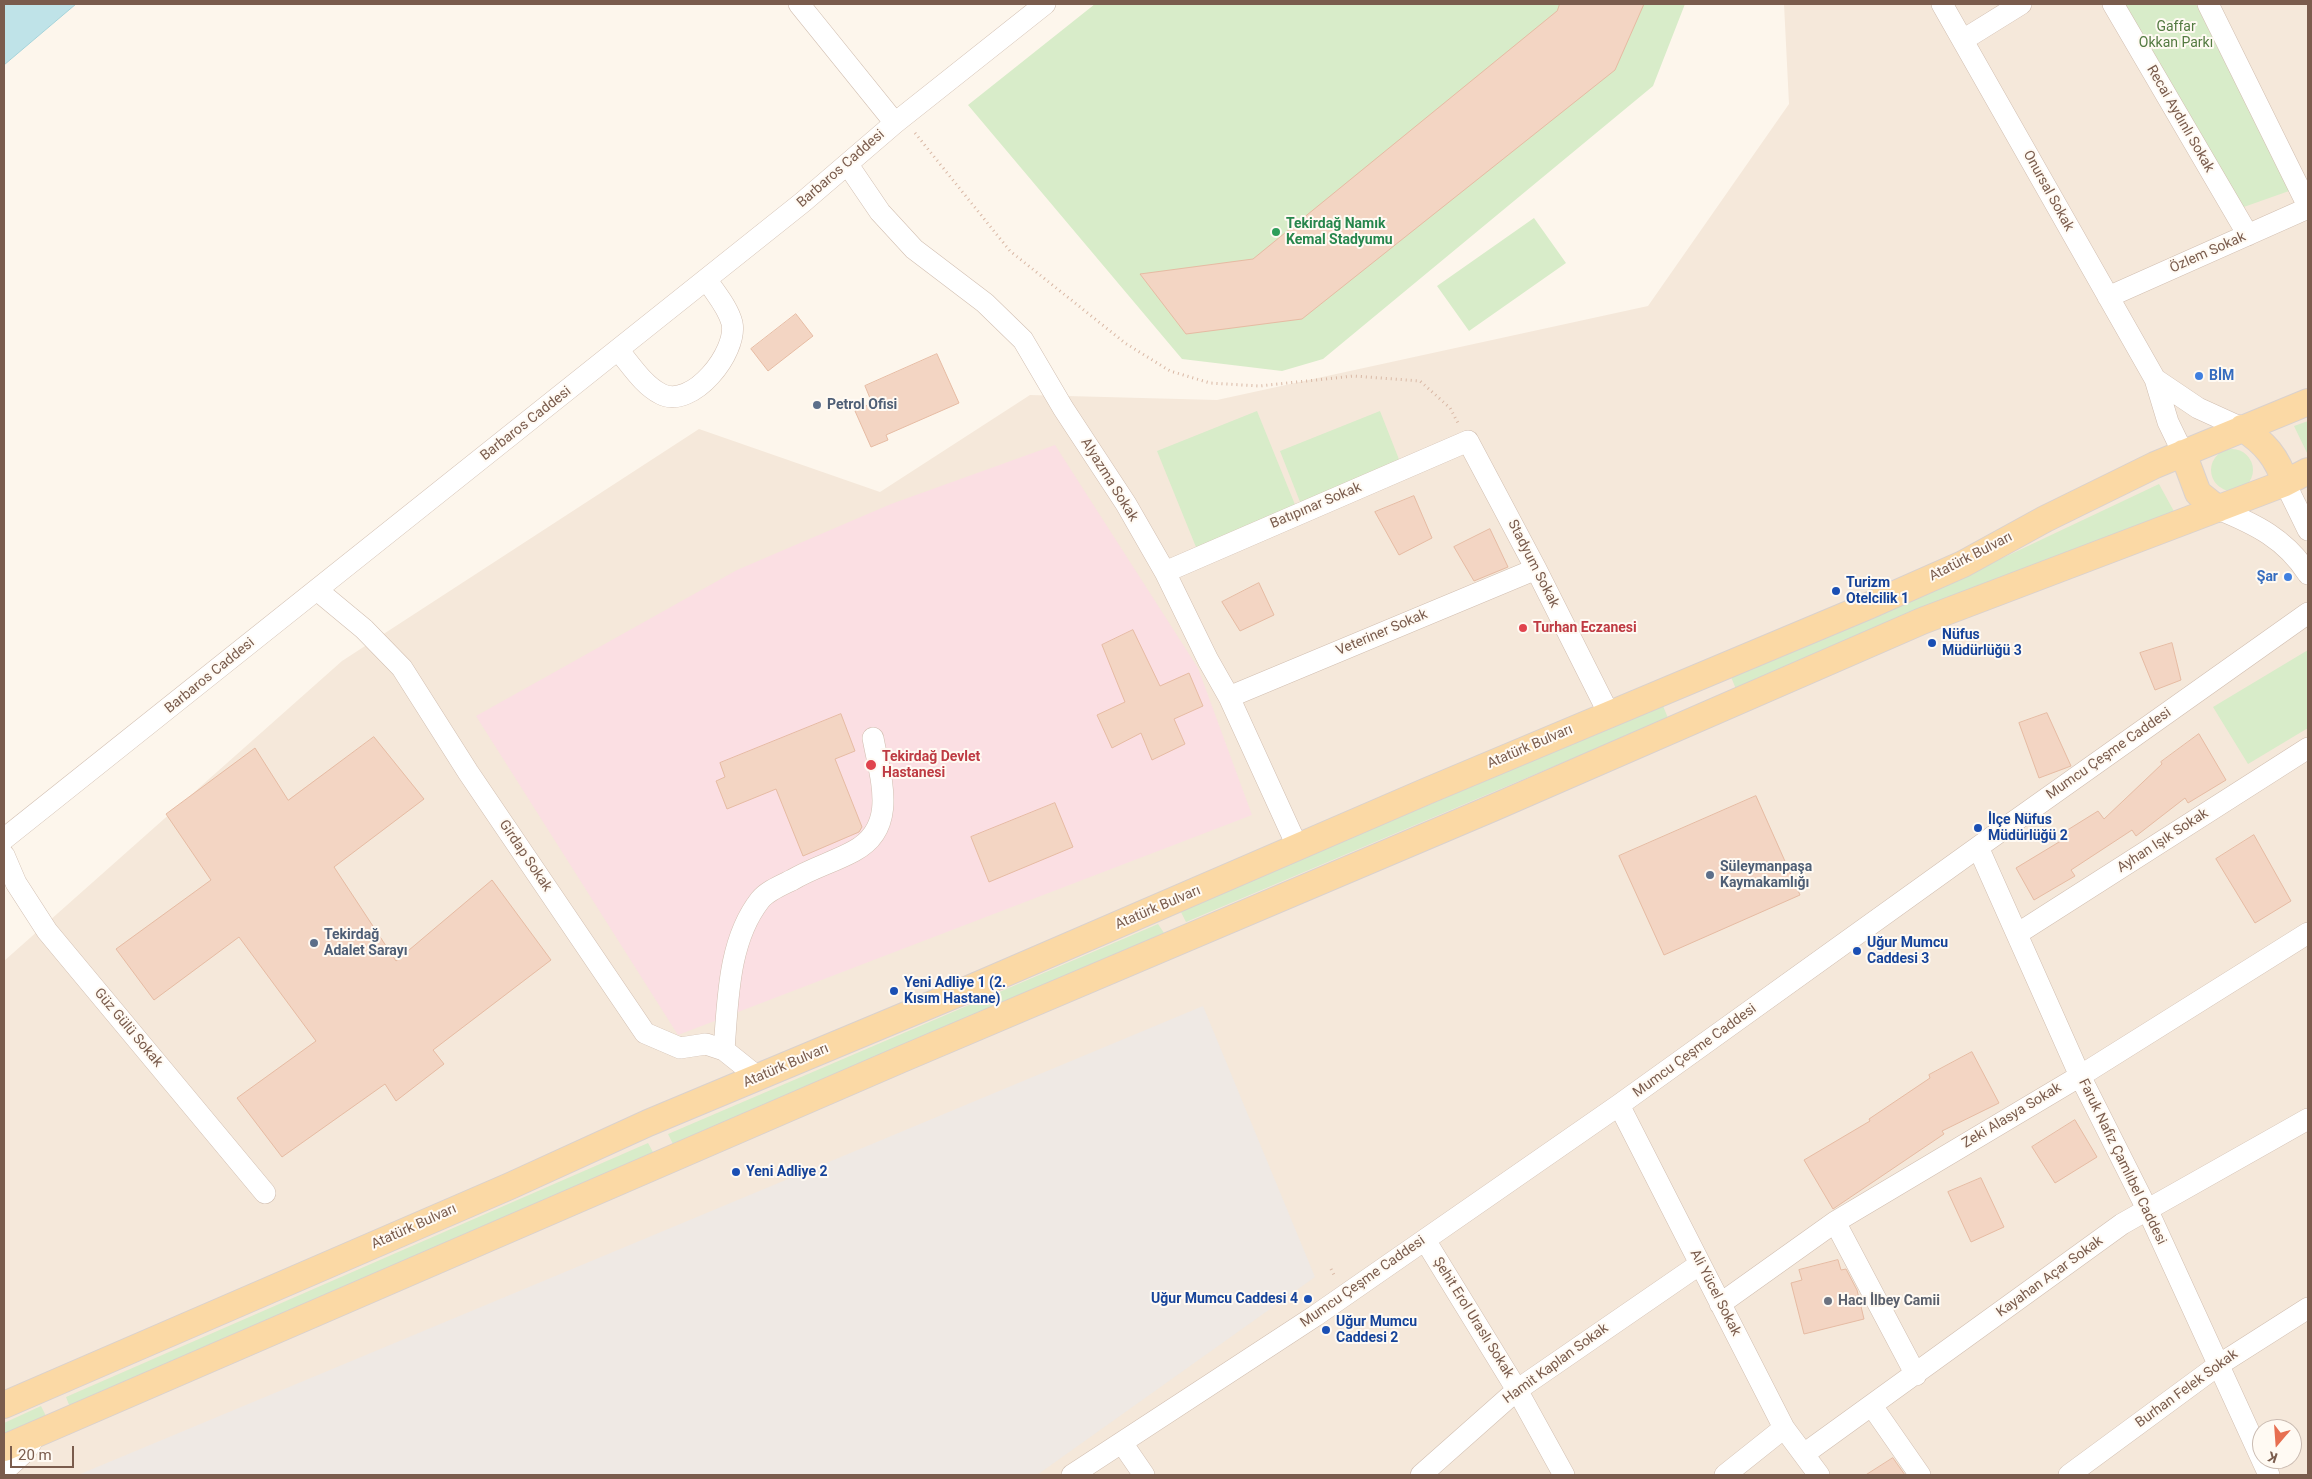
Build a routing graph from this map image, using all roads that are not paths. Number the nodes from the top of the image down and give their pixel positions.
1 (800, 4) edge
2 (1045, 4) edge
3 (1942, 4) edge
4 (2021, 4) edge
5 (2113, 4) edge
6 (2208, 4) edge
7 (1963, 40) junction
8 (899, 120) junction
9 (848, 165) junction
10 (2308, 207) edge
11 (2248, 235) junction
12 (707, 280) junction
13 (2108, 297) junction
14 (618, 350) junction
15 (2155, 379) junction
16 (2308, 402) edge
17 (2242, 428) junction
18 (1468, 441) joint
19 (2183, 453) junction
20 (2308, 471) edge
21 (2285, 484) junction
22 (2218, 509) junction
23 (2308, 530) edge
24 (1536, 569) junction
25 (1165, 572) junction
26 (2308, 574) edge
27 (317, 590) junction
28 (2308, 613) edge
29 (1228, 697) junction
30 (1609, 714) junction
31 (873, 738) dead end
32 (2308, 748) edge
33 (4, 839) edge
34 (1978, 847) junction
35 (1298, 848) junction
36 (4, 854) edge
37 (2308, 933) edge
38 (2017, 934) junction
39 (724, 1050) junction
40 (2080, 1076) junction
41 (759, 1078) junction
42 (1619, 1105) junction
43 (2308, 1119) edge
44 (265, 1193) dead end
45 (2148, 1211) junction
46 (1835, 1222) junction
47 (1424, 1240) junction
48 (1700, 1264) junction
49 (1720, 1304) junction
50 (2308, 1308) edge
51 (2217, 1366) junction
52 (1916, 1375) junction
53 (1517, 1390) junction
54 (4, 1405) edge
55 (1872, 1406) junction
56 (1784, 1428) junction
57 (35, 1436) junction
58 (1122, 1443) junction
59 (4, 1448) edge
60 (1804, 1454) junction
61 (4, 1471) edge
62 (1072, 1475) edge
63 (1144, 1475) edge
64 (1421, 1475) edge
65 (1564, 1475) edge
66 (1725, 1475) edge
67 (1819, 1475) edge
68 (1920, 1475) edge
69 (2068, 1475) edge
70 (2270, 1475) edge

1 - 8 street
2 - 8 street, Barbaros Caddesi
3 - 7 street, Onursal Sokak
4 - 7 street
5 - 11 street, Recai Aydınlı Sokak
6 - 10 street
7 - 13 street, Onursal Sokak
8 - 9 street, Barbaros Caddesi
9 - 12 street, Barbaros Caddesi
9 - 25 street, Alyazma Sokak
10 - 11 street, Özlem Sokak
11 - 13 street, Özlem Sokak
12 - 14 street, Barbaros Caddesi
12 - 14 street
13 - 15 street, Onursal Sokak
14 - 27 street, Barbaros Caddesi
15 - 17 street
15 - 19 street
16 - 17 main road, Atatürk Bulvarı
17 - 19 main road, Atatürk Bulvarı
17 - 21 main road
18 - 24 street, Stadyum Sokak
18 - 25 street, Batıpınar Sokak
19 - 22 main road
19 - 30 main road, Atatürk Bulvarı
20 - 21 main road
21 - 22 main road
21 - 23 street
22 - 26 street
22 - 57 main road
24 - 29 street, Veteriner Sokak
24 - 30 street, Stadyum Sokak
25 - 29 street, Alyazma Sokak
27 - 33 street, Barbaros Caddesi
27 - 39 street, Girdap Sokak
28 - 34 street, Mumcu Çeşme Caddesi
29 - 35 street, Alyazma Sokak
30 - 35 main road, Atatürk Bulvarı
31 - 39 street
32 - 38 street, Ayhan Işık Sokak
34 - 38 street, Faruk Nafiz Çamlıbel Caddesi
34 - 42 street, Mumcu Çeşme Caddesi
35 - 41 main road, Atatürk Bulvarı
36 - 44 street, Güz Gülü Sokak
37 - 40 street, Zeki Alasya Sokak
38 - 40 street, Faruk Nafiz Çamlıbel Caddesi
39 - 41 street, Girdap Sokak
40 - 45 street, Faruk Nafiz Çamlıbel Caddesi
40 - 46 street, Zeki Alasya Sokak
41 - 54 main road, Atatürk Bulvarı
42 - 47 street, Mumcu Çeşme Caddesi
42 - 48 street, Ali Yücel Sokak
43 - 45 street, Kayahan Açar Sokak
45 - 51 street, Faruk Nafiz Çamlıbel Caddesi
45 - 52 street, Kayahan Açar Sokak
46 - 49 street, Zeki Alasya Sokak
46 - 52 street
47 - 53 street, Şehit Erol Uraslı Sokak
47 - 58 street, Mumcu Çeşme Caddesi
48 - 49 street, Ali Yücel Sokak
48 - 53 street, Hamit Kaplan Sokak
49 - 56 street, Ali Yücel Sokak
50 - 51 street, Burhan Felek Sokak
51 - 69 street, Burhan Felek Sokak
51 - 70 street, Faruk Nafiz Çamlıbel Caddesi
52 - 55 street, Kayahan Açar Sokak
53 - 64 street, Hamit Kaplan Sokak
53 - 65 street, Şehit Erol Uraslı Sokak
55 - 60 street, Kayahan Açar Sokak
55 - 68 street
56 - 60 street, Ali Yücel Sokak
56 - 66 street
57 - 59 main road
57 - 61 street
58 - 62 street, Mumcu Çeşme Caddesi
58 - 63 street
60 - 67 street, Ali Yücel Sokak

